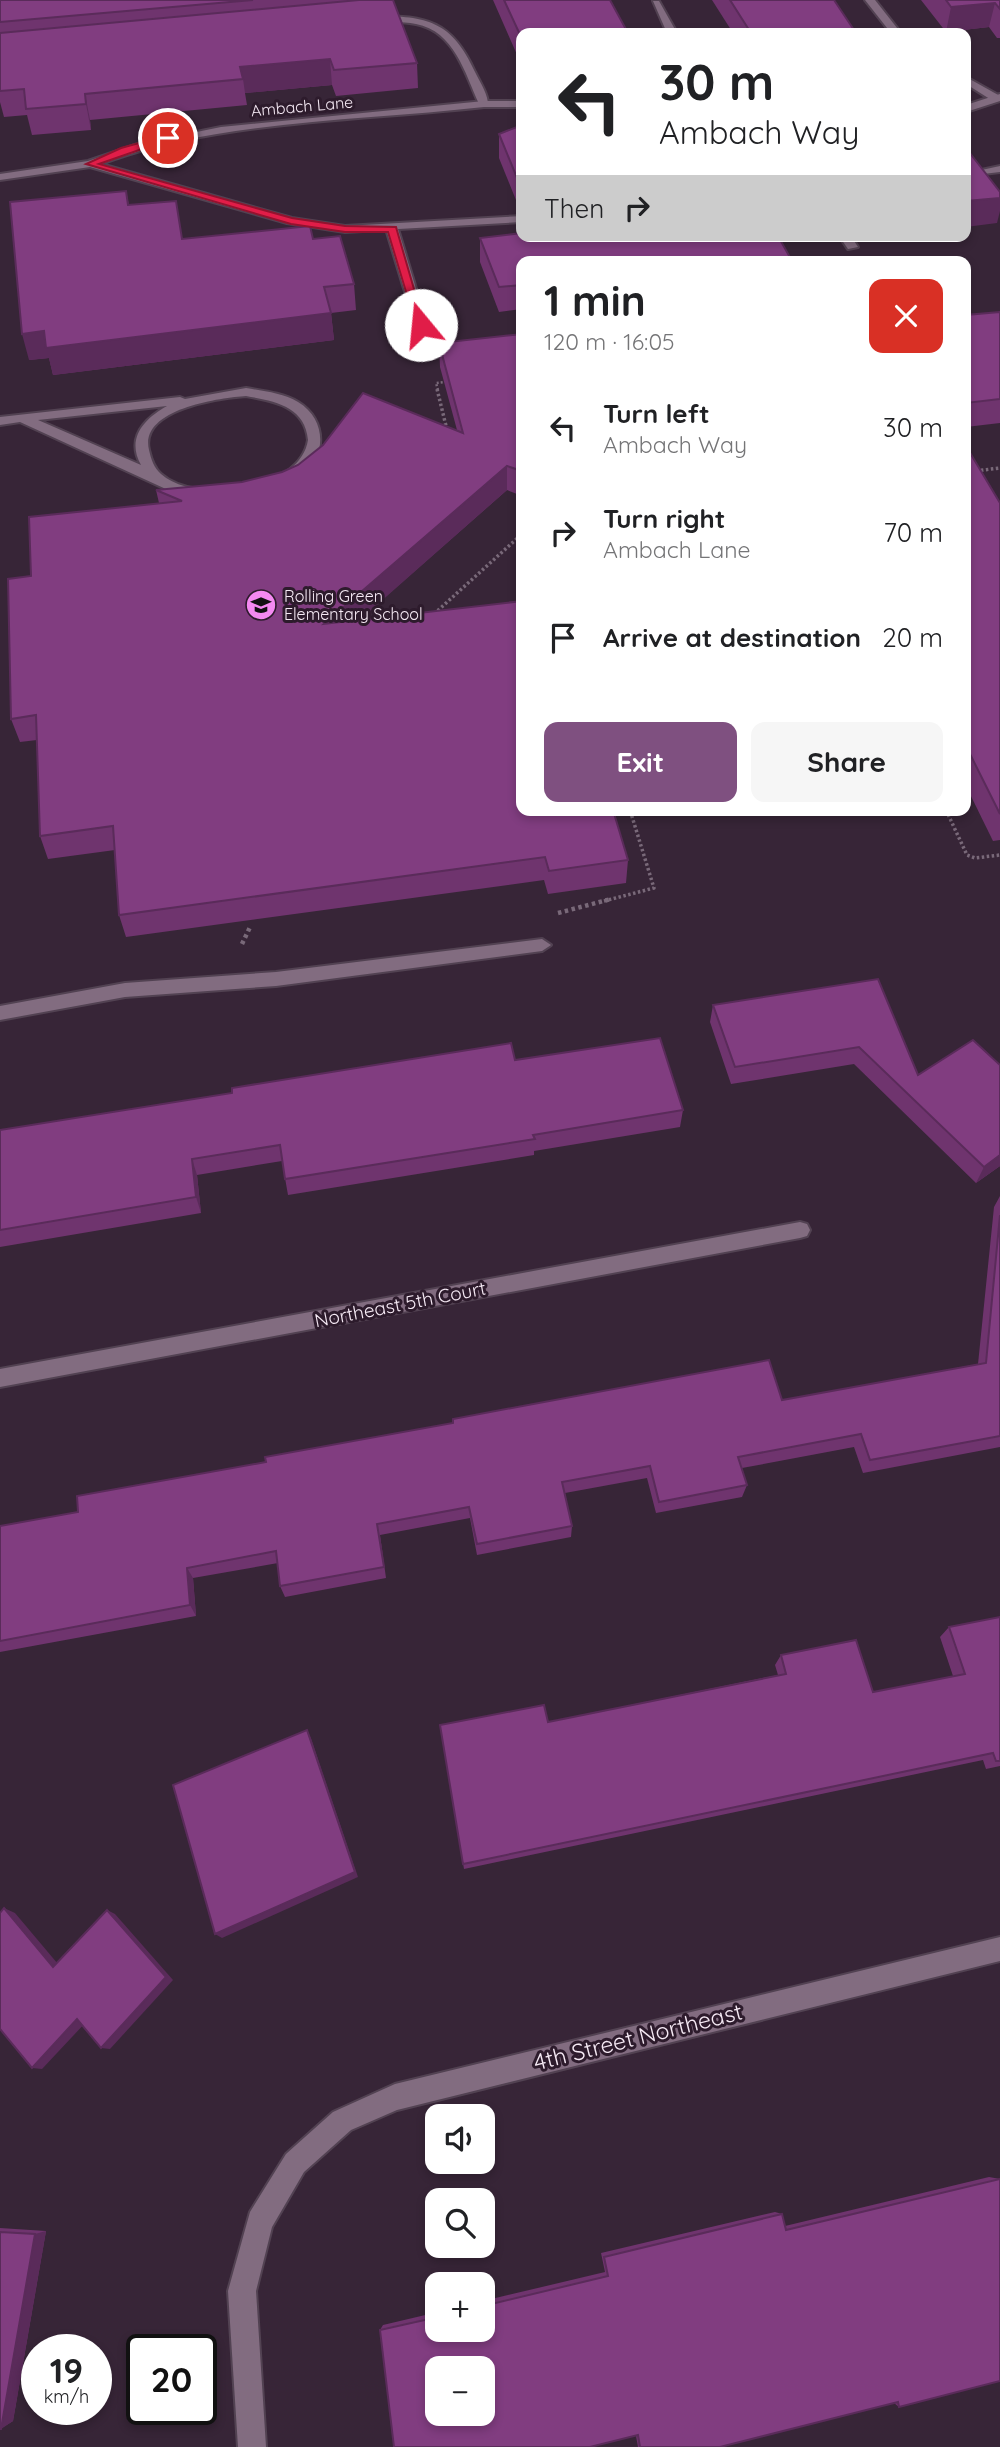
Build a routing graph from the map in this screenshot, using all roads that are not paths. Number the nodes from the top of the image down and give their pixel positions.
1 (870, 0) edge
2 (656, 3) dead end
3 (364, 20) edge
4 (669, 28) edge
5 (892, 28) edge
6 (971, 83) edge
7 (998, 98) edge
8 (484, 104) junction
9 (516, 104) edge
10 (971, 107) edge
11 (90, 164) junction
12 (1000, 169) edge
13 (983, 171) edge
14 (0, 177) edge
15 (516, 219) edge
16 (392, 229) junction
17 (421, 325) dead end
18 (188, 400) junction
19 (22, 418) junction
20 (0, 421) edge
21 (160, 478) junction
22 (542, 945) dead end
23 (0, 1013) edge
24 (800, 1230) dead end
25 (0, 1378) edge
26 (1000, 1950) edge
27 (252, 2447) edge

1 - 5 street
2 - 4 street
3 - 8 street
6 - 7 street
7 - 10 street
8 - 9 street, Ambach Lane
8 - 11 street, Ambach Lane
11 - 14 street
11 - 16 street
12 - 13 street
15 - 16 street
16 - 17 street
18 - 19 street
18 - 21 street
18 - 21 street
19 - 20 street
19 - 21 street
22 - 23 street
24 - 25 street, Northeast 5th Court
26 - 27 street, 4th Street Northeast

